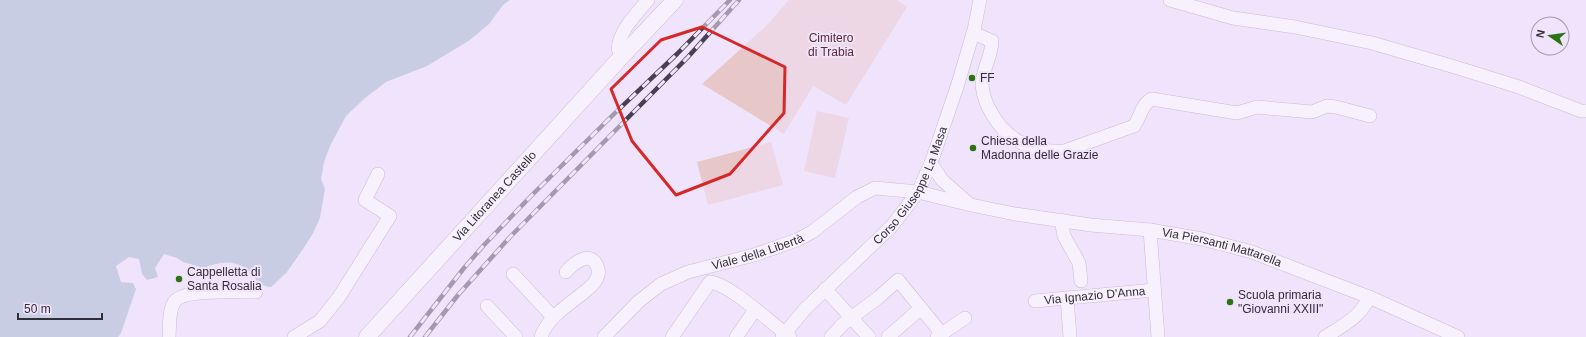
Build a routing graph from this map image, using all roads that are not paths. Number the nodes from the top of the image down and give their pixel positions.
1 (648, 0) edge
2 (675, 0) edge
3 (980, 0) edge
4 (1170, 0) edge
5 (973, 33) junction
6 (623, 55) junction
7 (1586, 111) edge
8 (1370, 116) dead end
9 (931, 163) junction
10 (378, 174) dead end
11 (918, 192) junction
12 (971, 205) junction
13 (1061, 220) junction
14 (1150, 230) junction
15 (566, 272) dead end
16 (513, 274) dead end
17 (1081, 281) dead end
18 (826, 289) junction
19 (1154, 290) junction
20 (256, 292) dead end
21 (1369, 297) junction
22 (1067, 298) junction
23 (1035, 301) dead end
24 (488, 306) dead end
25 (920, 308) junction
26 (755, 310) junction
27 (553, 317) junction
28 (851, 318) junction
29 (965, 318) dead end
30 (785, 336) edge
31 (940, 336) edge
32 (169, 337) edge
33 (294, 337) edge
34 (367, 337) edge
35 (516, 337) edge
36 (542, 337) edge
37 (604, 337) edge
38 (672, 337) edge
39 (736, 337) edge
40 (831, 337) edge
41 (869, 337) edge
42 (888, 337) edge
43 (1070, 337) edge
44 (1158, 337) edge
45 (1325, 337) edge
46 (1458, 337) edge

1 - 6 street
2 - 6 main road, Via Litoranea Castello
3 - 5 street, Corso Giuseppe La Masa
4 - 7 street
5 - 8 street
5 - 9 street, Corso Giuseppe La Masa
6 - 34 main road, Via Litoranea Castello
9 - 11 street, Corso Giuseppe La Masa
9 - 12 street
10 - 33 street
11 - 12 street, Viale della Libertà
11 - 18 street, Corso Giuseppe La Masa
11 - 37 street, Viale della Libertà
12 - 13 street, Via Piersanti Mattarella
13 - 14 street, Via Piersanti Mattarella
13 - 17 street
14 - 19 street
14 - 21 street, Via Piersanti Mattarella
15 - 27 street
16 - 27 street
18 - 28 street
18 - 30 street, Corso Giuseppe La Masa
19 - 22 street, Via Ignazio D'Anna
19 - 44 street
20 - 32 street
21 - 45 street
21 - 46 street, Via Piersanti Mattarella
22 - 23 street, Via Ignazio D'Anna
22 - 43 street
24 - 35 street
25 - 28 street
25 - 31 street
25 - 42 street
26 - 30 street
26 - 38 street
26 - 39 street
27 - 36 street
28 - 40 street
28 - 41 street
29 - 31 street

